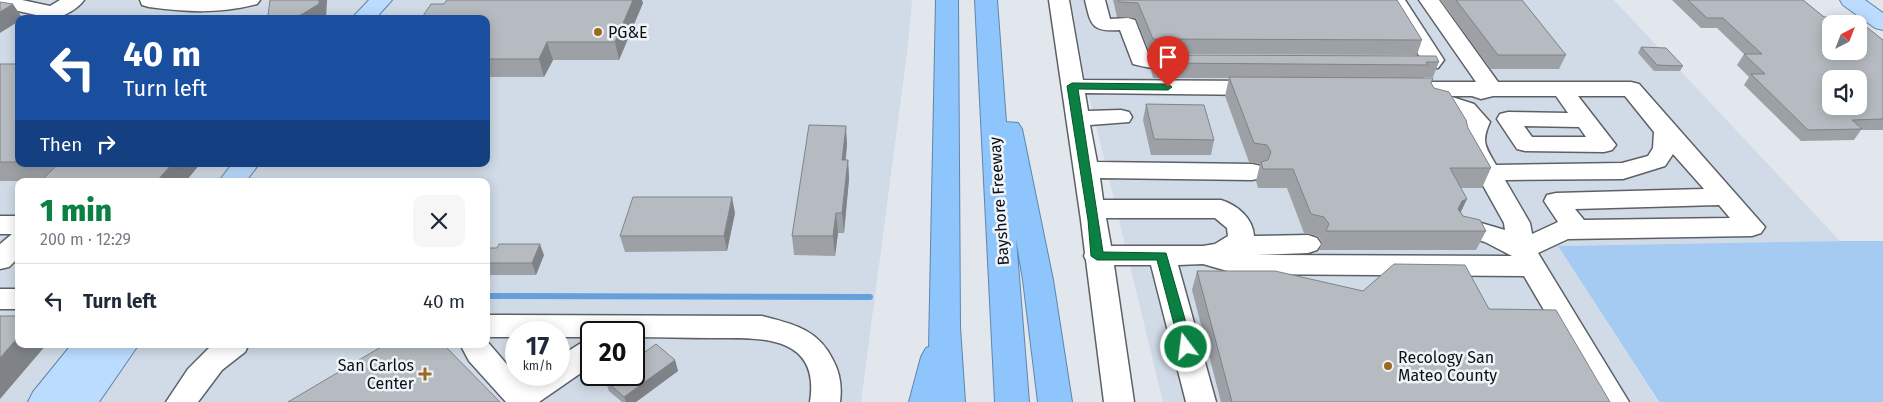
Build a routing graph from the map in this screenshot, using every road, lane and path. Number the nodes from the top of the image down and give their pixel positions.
1 (74, 0) edge
2 (151, 0) edge
3 (250, 0) edge
4 (381, 0) edge
5 (947, 0) edge
6 (986, 0) edge
7 (1395, 0) edge
8 (1429, 0) edge
9 (1850, 0) edge
10 (1878, 0) edge
11 (0, 1) edge
12 (1883, 3) edge
13 (1096, 8) edge
14 (1060, 9) edge
15 (366, 15) edge
16 (1883, 23) edge
17 (988, 30) junction
18 (1206, 62) edge
19 (1382, 63) edge
20 (1072, 86) junction
21 (1110, 86) junction
22 (1277, 88) edge
23 (1384, 88) edge
24 (1492, 89) junction
25 (1562, 89) junction
26 (1226, 100) dead end
27 (1121, 117) dead end
28 (1077, 118) junction
29 (1585, 120) dead end
30 (1666, 131) junction
31 (244, 167) edge
32 (1086, 170) junction
33 (1252, 172) dead end
34 (1497, 172) dead end
35 (234, 178) edge
36 (1724, 197) junction
37 (1092, 209) junction
38 (0, 224) edge
39 (15, 225) edge
40 (1464, 227) edge
41 (1577, 229) junction
42 (15, 244) edge
43 (1308, 244) dead end
44 (1232, 246) junction
45 (1097, 256) junction
46 (1162, 256) junction
47 (1203, 256) junction
48 (1527, 258) junction
49 (0, 260) edge
50 (0, 299) edge
51 (15, 299) edge
52 (490, 326) edge
53 (944, 326) junction
54 (580, 329) edge
55 (645, 330) edge
56 (87, 348) edge
57 (120, 348) edge
58 (228, 348) edge
59 (476, 348) edge
60 (505, 381) edge
61 (510, 386) edge
62 (539, 386) edge
63 (45, 402) edge
64 (80, 402) edge
65 (181, 402) edge
66 (825, 402) edge
67 (926, 402) edge
68 (948, 402) edge
69 (1012, 402) edge
70 (1055, 402) edge
71 (1119, 402) edge
72 (1201, 402) edge
73 (1614, 402) edge

1 - 11 street
2 - 3 street
4 - 15 main road
5 - 53 highway
6 - 17 highway, Bayshore Freeway
7 - 19 street
8 - 24 street
9 - 16 main road
10 - 12 main road
13 - 14 street
13 - 18 street
14 - 20 street
17 - 69 highway, Bayshore Freeway
17 - 70 highway
20 - 21 street
20 - 28 street
21 - 22 street
21 - 26 street
23 - 24 street
24 - 25 street
24 - 48 street
25 - 29 street
25 - 30 street
27 - 28 street
28 - 32 street
30 - 34 street
30 - 36 street
31 - 35 main road
32 - 33 street
32 - 37 street
36 - 41 street
36 - 41 street
37 - 44 street
37 - 45 street
38 - 39 street
40 - 48 street
41 - 48 street
42 - 49 street
43 - 44 street
44 - 47 street
45 - 46 street
45 - 71 street
46 - 47 street
46 - 72 street
47 - 48 street
48 - 73 street
50 - 51 street
52 - 54 street
53 - 67 highway
53 - 68 highway
55 - 66 street
56 - 63 main road
57 - 64 main road
58 - 65 street
59 - 60 street
61 - 62 street

